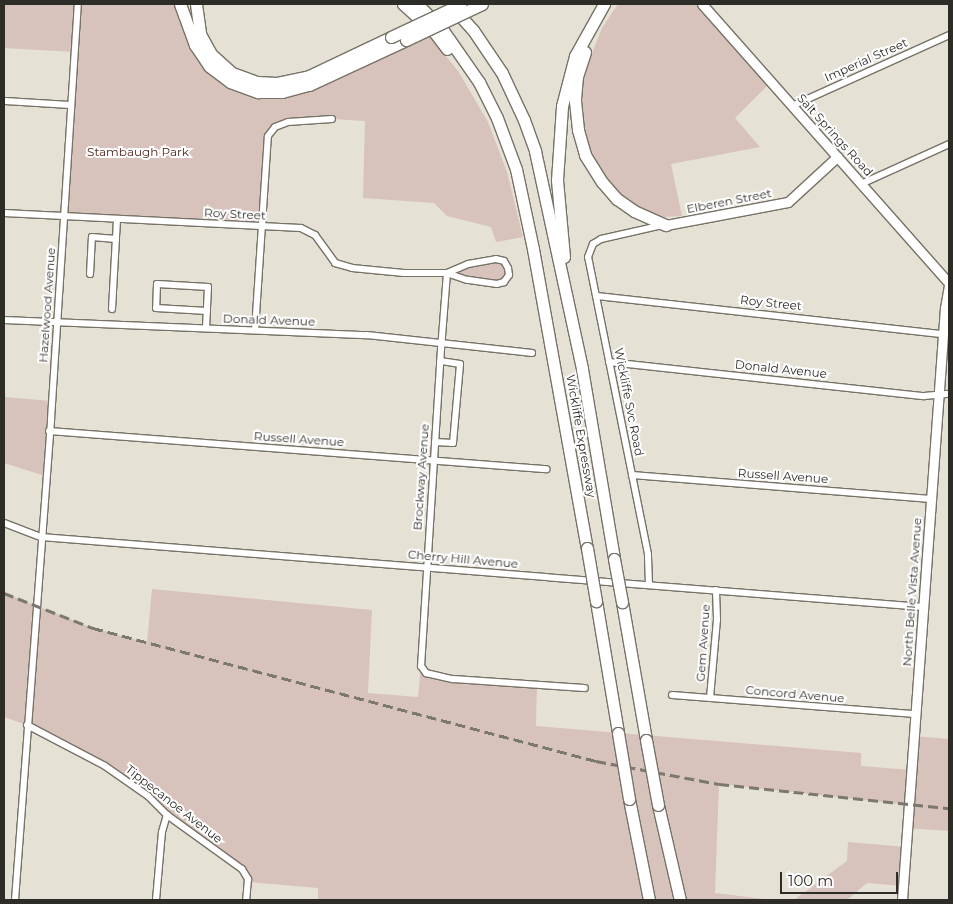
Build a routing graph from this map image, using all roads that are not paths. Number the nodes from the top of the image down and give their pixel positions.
1 (78, 4) edge
2 (180, 4) edge
3 (196, 4) edge
4 (403, 4) edge
5 (417, 4) edge
6 (449, 4) edge
7 (461, 4) edge
8 (482, 4) edge
9 (604, 4) edge
10 (612, 4) edge
11 (702, 4) edge
12 (949, 34) edge
13 (4, 101) edge
14 (71, 105) junction
15 (792, 106) junction
16 (332, 119) dead end
17 (949, 144) edge
18 (837, 157) junction
19 (862, 184) junction
20 (523, 199) junction
21 (4, 213) edge
22 (65, 216) junction
23 (117, 219) junction
24 (666, 225) junction
25 (262, 226) junction
26 (610, 237) joint
27 (116, 239) junction
28 (448, 273) junction
29 (90, 274) dead end
30 (949, 284) edge
31 (597, 296) junction
32 (112, 309) dead end
33 (207, 311) junction
34 (4, 320) edge
35 (57, 322) junction
36 (206, 328) junction
37 (255, 330) junction
38 (943, 334) junction
39 (441, 343) junction
40 (532, 353) dead end
41 (440, 361) junction
42 (610, 362) junction
43 (582, 369) junction
44 (949, 394) edge
45 (939, 396) junction
46 (49, 431) junction
47 (435, 442) junction
48 (434, 461) junction
49 (547, 469) dead end
50 (632, 475) junction
51 (931, 499) junction
52 (4, 523) edge
53 (41, 536) junction
54 (427, 567) junction
55 (649, 585) junction
56 (716, 590) junction
57 (923, 607) junction
58 (585, 688) dead end
59 (672, 695) dead end
60 (710, 698) junction
61 (915, 714) junction
62 (27, 725) junction
63 (167, 815) junction
64 (15, 900) edge
65 (156, 900) edge
66 (246, 900) edge
67 (649, 900) edge
68 (680, 900) edge
69 (902, 900) edge

1 - 14 street, Hazelwood Avenue
2 - 8 highway, bridge
3 - 7 highway, bridge
4 - 20 highway
5 - 20 highway, Wickliffe Expressway
6 - 43 highway, Wickliffe Expressway
9 - 43 highway
10 - 24 highway
11 - 15 street, Salt Springs Road
12 - 15 street, Imperial Street
13 - 14 street
14 - 22 street, Hazelwood Avenue
15 - 18 street, Salt Springs Road
16 - 25 street
17 - 19 street
18 - 19 street, Salt Springs Road
18 - 24 street, Elberen Street
19 - 30 street, Salt Springs Road
20 - 67 highway, Wickliffe Expressway, bridge
21 - 22 street, Roy Street
22 - 23 street, Roy Street
22 - 35 street, Hazelwood Avenue
23 - 25 street, Roy Street
23 - 27 street
24 - 26 street, Elberen Street
25 - 28 street, Roy Street
25 - 37 street
26 - 31 street, Wickliffe Svc Road
27 - 29 street
27 - 32 street
28 - 28 street, Roy Street
28 - 39 street, Brockway Avenue
30 - 38 street, North Belle Vista Avenue
31 - 38 street, Roy Street
31 - 42 street, Wickliffe Svc Road
33 - 33 street
33 - 36 street
34 - 35 street, Donald Avenue
35 - 36 street, Donald Avenue
35 - 46 street, Hazelwood Avenue
36 - 37 street, Donald Avenue
37 - 39 street, Donald Avenue
38 - 45 street, North Belle Vista Avenue
39 - 40 street, Donald Avenue
39 - 41 street, Brockway Avenue
41 - 47 street, Brockway Avenue
41 - 47 street
42 - 45 street, Donald Avenue
42 - 50 street, Wickliffe Svc Road
43 - 68 highway, Wickliffe Expressway, bridge
44 - 45 street, Donald Avenue
45 - 51 street, North Belle Vista Avenue
46 - 48 street, Russell Avenue
46 - 53 street, Hazelwood Avenue
47 - 48 street, Brockway Avenue
48 - 49 street, Russell Avenue
48 - 54 street, Brockway Avenue
50 - 51 street, Russell Avenue
50 - 55 street, Wickliffe Svc Road
51 - 57 street, North Belle Vista Avenue
52 - 53 street, Cherry Hill Avenue
53 - 54 street, Cherry Hill Avenue
53 - 62 street, Hazelwood Avenue
54 - 55 street, Cherry Hill Avenue
54 - 58 street, Brockway Avenue
55 - 56 street, Cherry Hill Avenue
56 - 57 street, Cherry Hill Avenue
56 - 60 street, Gem Avenue
57 - 61 street, North Belle Vista Avenue
59 - 60 street, Concord Avenue
60 - 61 street, Concord Avenue
61 - 69 street, North Belle Vista Avenue
62 - 63 street, Tippecanoe Avenue
62 - 64 street, Hazelwood Avenue
63 - 65 street
63 - 66 street, Tippecanoe Avenue

